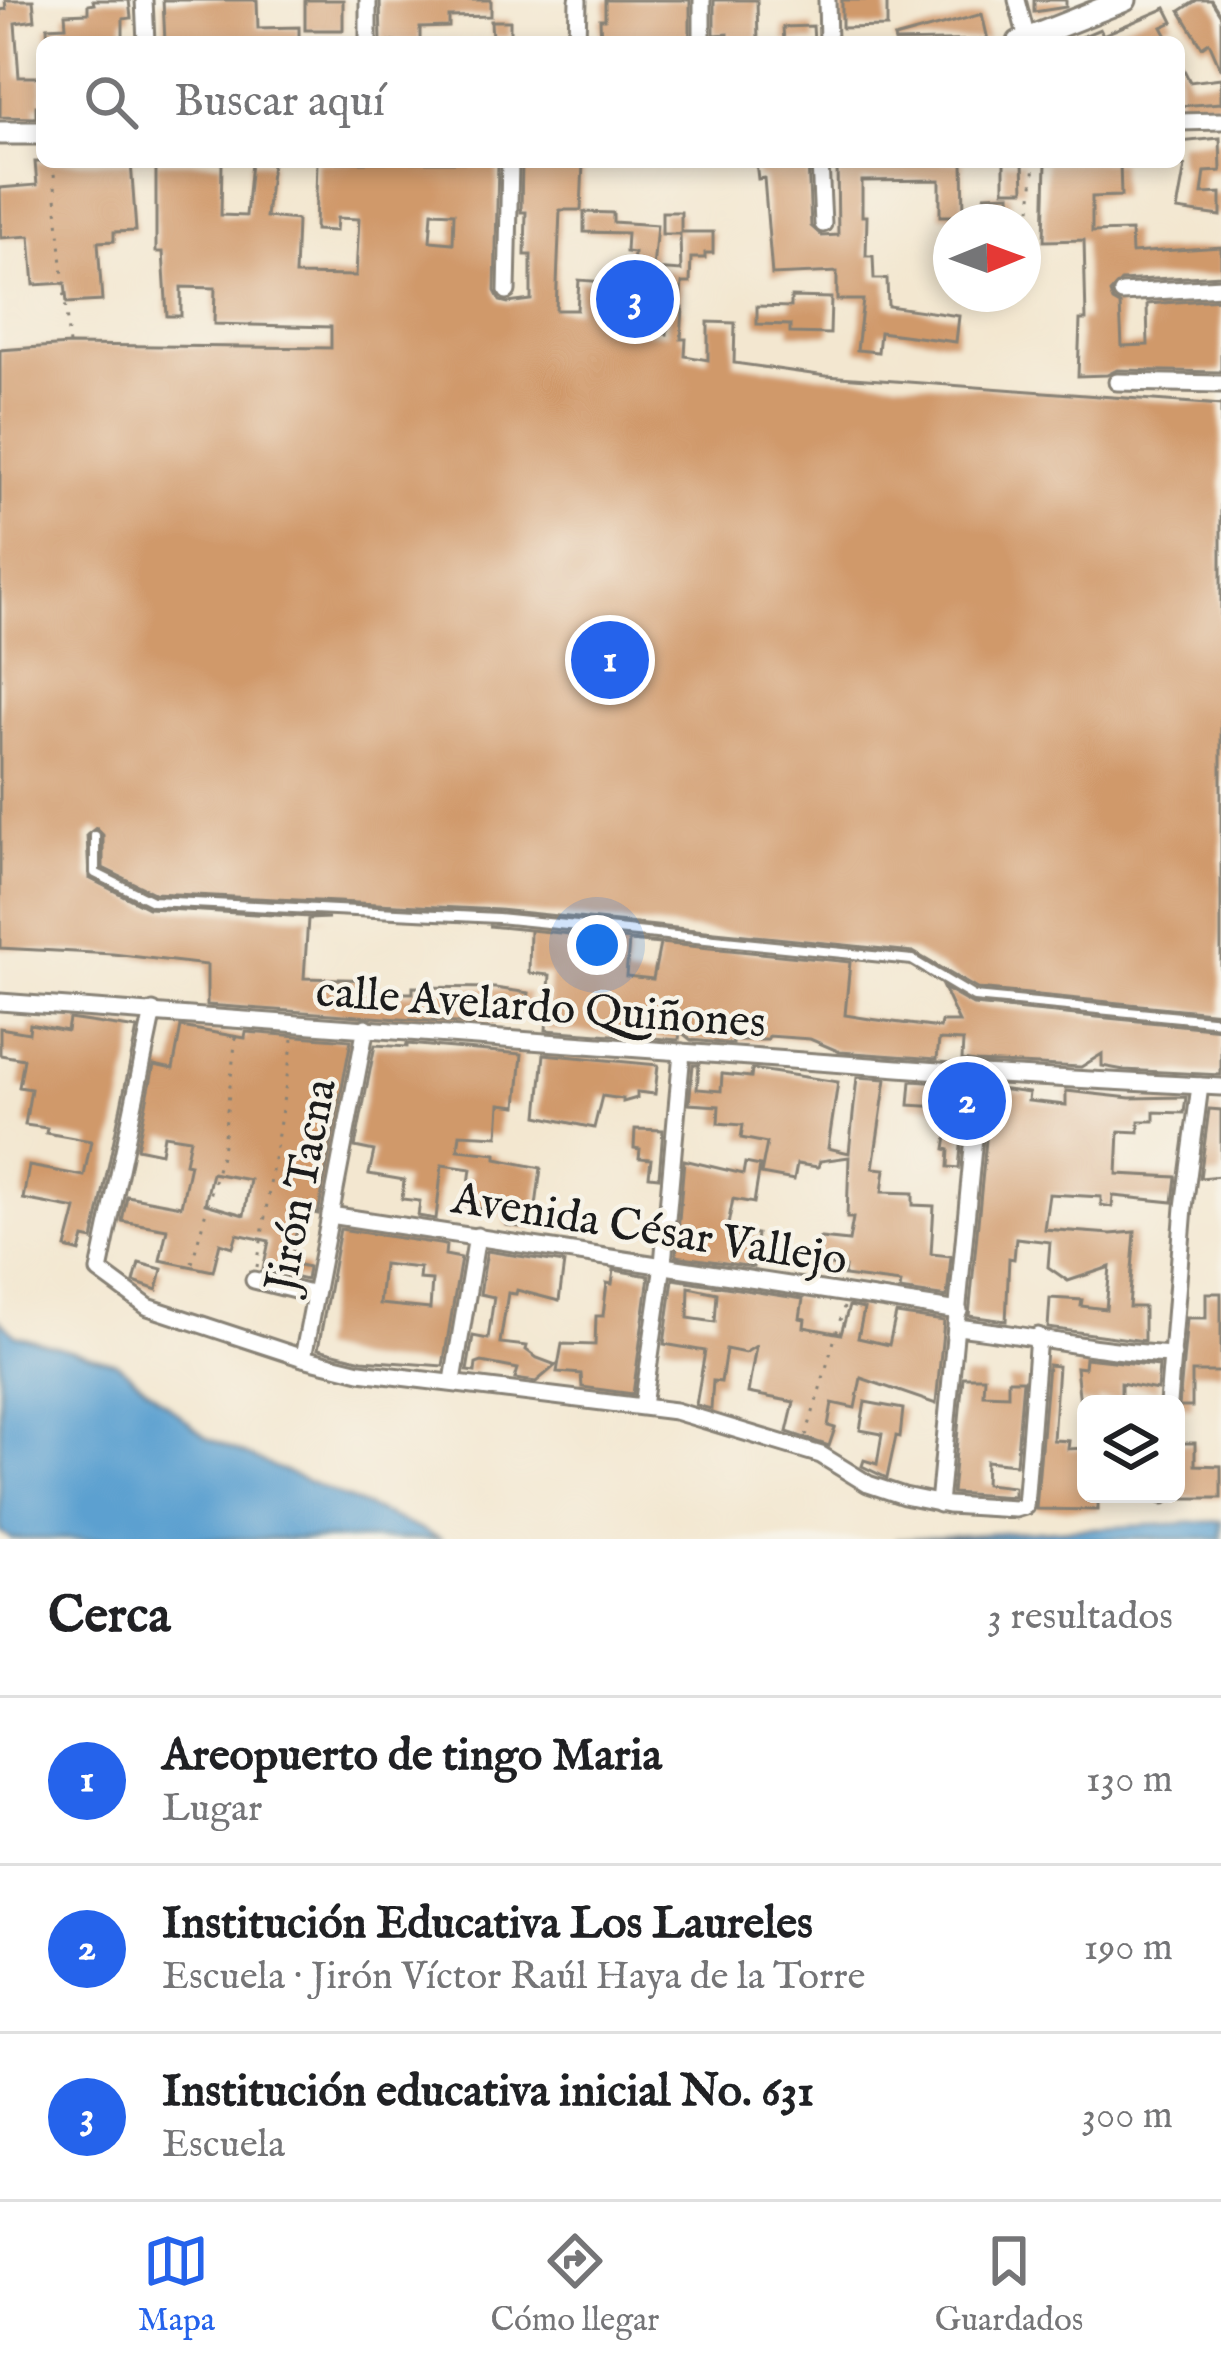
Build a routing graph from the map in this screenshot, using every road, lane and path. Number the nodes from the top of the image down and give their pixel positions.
1 (144, 0) edge
2 (368, 0) edge
3 (578, 0) edge
4 (702, 0) edge
5 (827, 0) edge
6 (1017, 0) edge
7 (1125, 0) edge
8 (146, 36) edge
9 (368, 36) edge
10 (577, 36) edge
11 (702, 36) edge
12 (828, 36) edge
13 (1022, 36) edge
14 (1035, 36) edge
15 (1221, 121) edge
16 (1185, 122) edge
17 (0, 133) edge
18 (36, 134) edge
19 (54, 168) edge
20 (510, 168) edge
21 (820, 168) edge
22 (1034, 168) edge
23 (1031, 204) edge
24 (823, 224) dead end
25 (1221, 287) edge
26 (507, 291) dead end
27 (1122, 293) dead end
28 (69, 345) dead end
29 (1117, 382) dead end
30 (1221, 384) edge
31 (95, 836) dead end
32 (0, 1002) edge
33 (153, 1011) junction
34 (238, 1018) junction
35 (1221, 1021) edge
36 (296, 1022) junction
37 (366, 1027) junction
38 (682, 1052) junction
39 (980, 1075) junction
40 (1200, 1086) junction
41 (1221, 1087) edge
42 (330, 1215) junction
43 (477, 1236) junction
44 (192, 1263) dead end
45 (663, 1264) junction
46 (254, 1280) joint
47 (848, 1293) junction
48 (315, 1294) junction
49 (958, 1319) junction
50 (1038, 1336) junction
51 (1173, 1355) junction
52 (303, 1358) junction
53 (453, 1381) junction
54 (1169, 1395) edge
55 (643, 1406) junction
56 (802, 1449) junction
57 (939, 1504) junction

1 - 8 street
2 - 9 street
3 - 10 street
4 - 11 street
5 - 12 street
6 - 13 street
7 - 14 main road
15 - 16 street
17 - 18 main road
19 - 28 path
20 - 26 street
21 - 24 street
22 - 23 path
25 - 27 street
29 - 30 street
31 - 35 lane
32 - 33 street, calle Avelardo Quiñones
33 - 34 street, calle Avelardo Quiñones
33 - 52 street
34 - 36 street, calle Avelardo Quiñones
34 - 44 path
36 - 37 street, calle Avelardo Quiñones
36 - 46 path
37 - 38 street, calle Avelardo Quiñones
37 - 42 street, Jirón Tacna
38 - 39 street, calle Avelardo Quiñones
38 - 45 street
39 - 40 street, calle Avelardo Quiñones
39 - 49 street
40 - 41 street, calle Avelardo Quiñones
40 - 51 street
42 - 43 street, Avenida César Vallejo
42 - 48 street, Jirón Tacna
43 - 45 street, Avenida César Vallejo
43 - 53 street
45 - 47 street, Avenida César Vallejo
45 - 55 street
46 - 48 street
47 - 49 street, Avenida César Vallejo
47 - 56 path
48 - 52 street, Jirón Tacna
49 - 50 street, Avenida César Vallejo
49 - 57 street
50 - 51 street, Avenida César Vallejo
50 - 57 street
51 - 54 street
52 - 53 street
53 - 55 street
55 - 56 street
56 - 57 street

